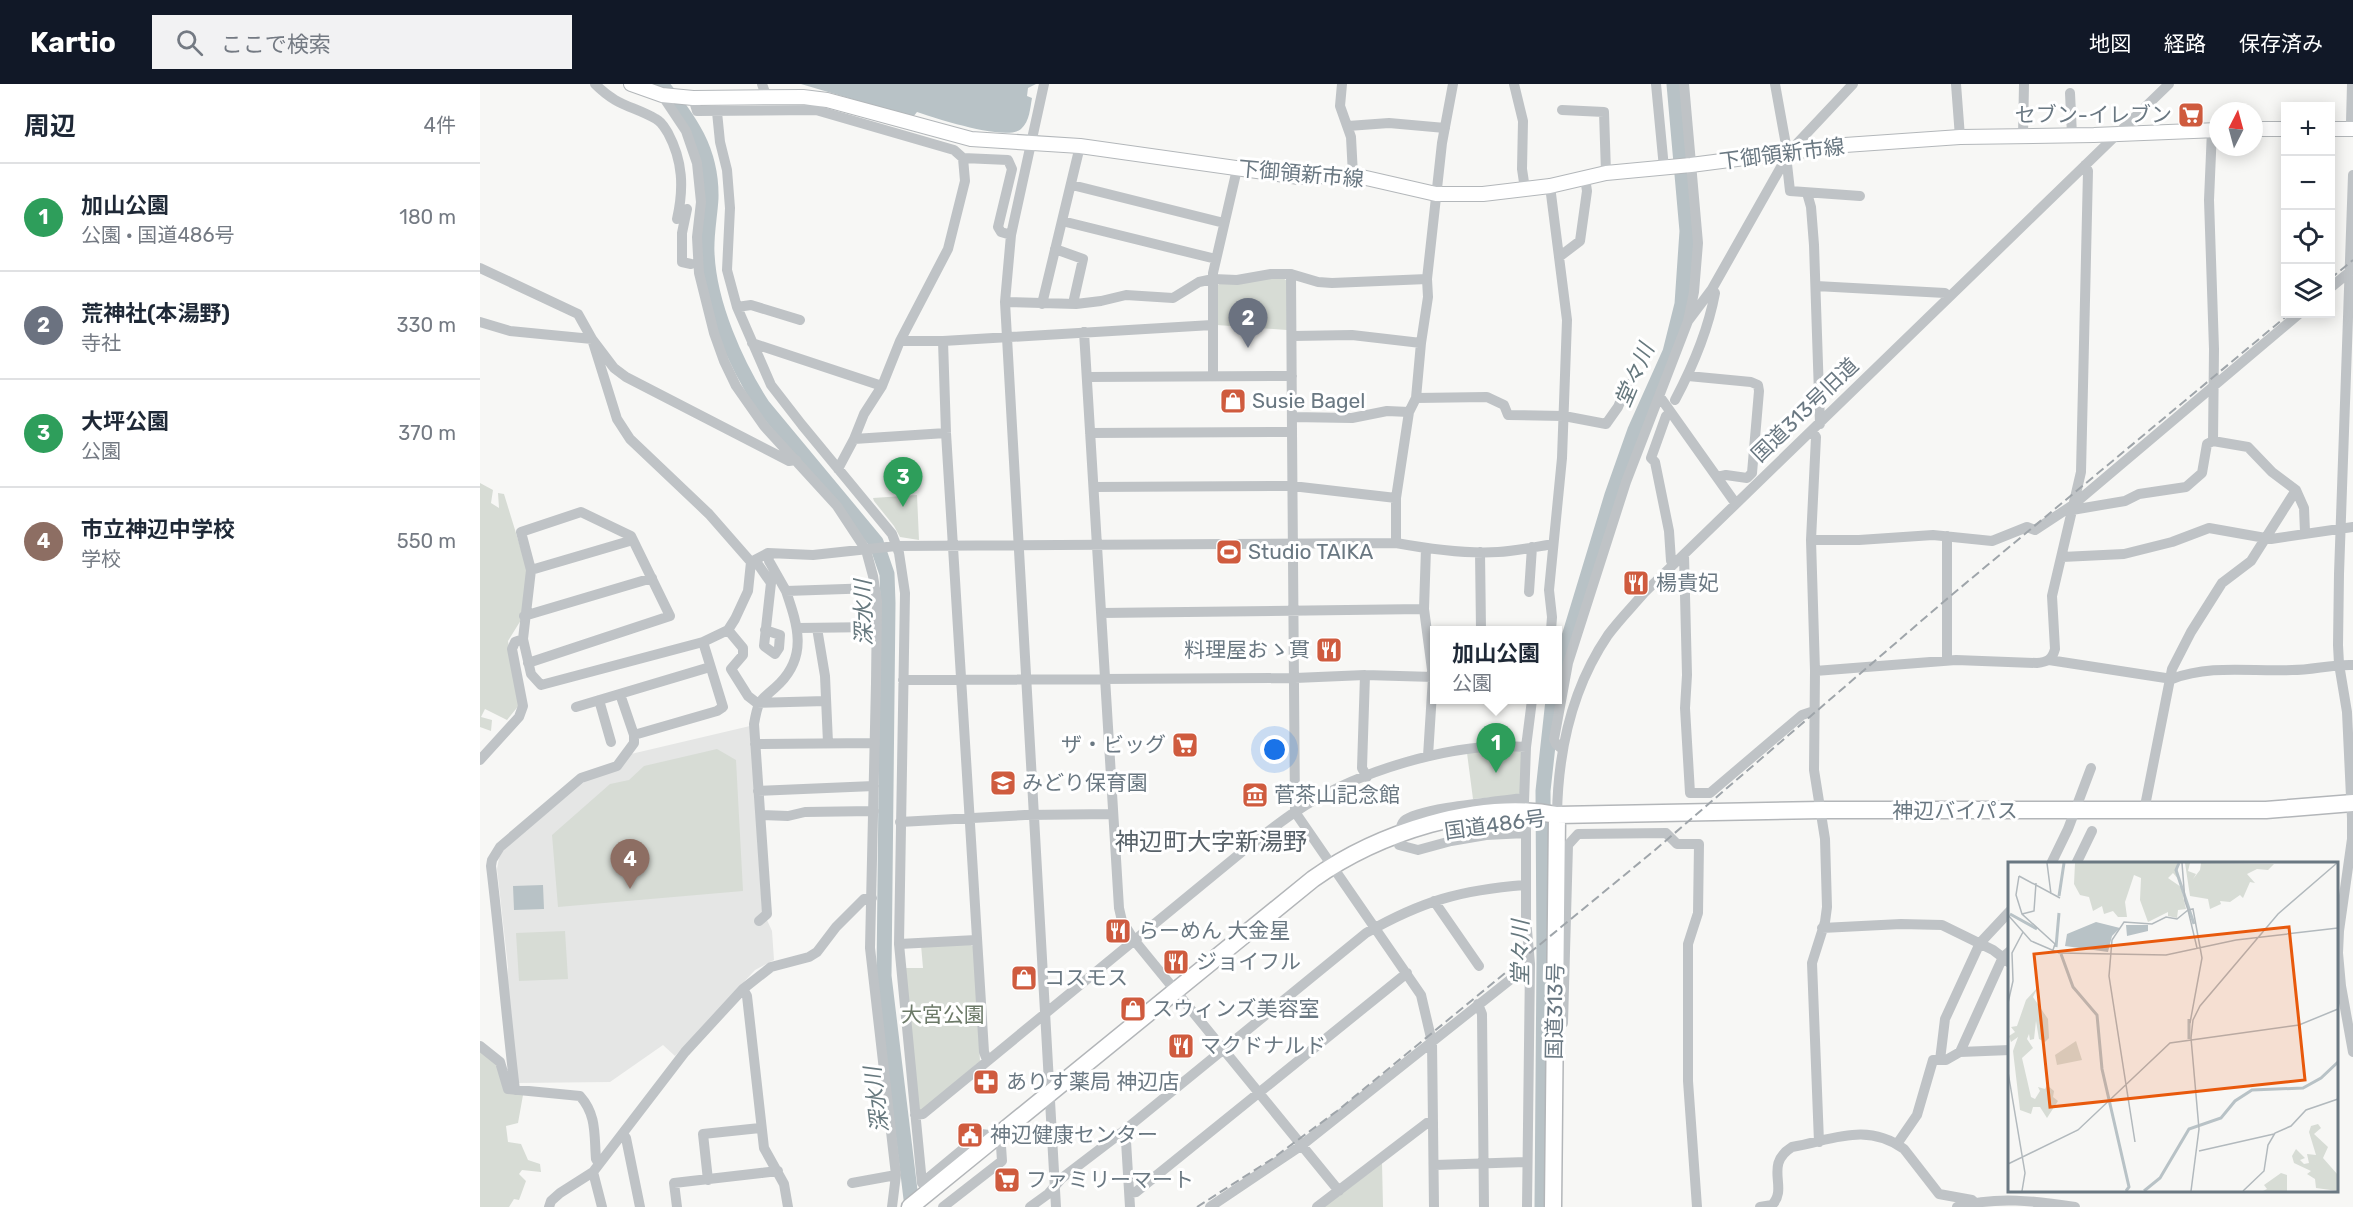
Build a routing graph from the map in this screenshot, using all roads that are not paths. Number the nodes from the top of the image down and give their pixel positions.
1 (595, 84) edge
2 (631, 84) edge
3 (762, 84) edge
4 (1044, 84) edge
5 (1342, 84) edge
6 (1453, 84) edge
7 (1514, 84) edge
8 (1656, 84) edge
9 (1684, 84) edge
10 (1775, 84) edge
11 (1852, 84) edge
12 (1956, 84) edge
13 (2024, 84) edge
14 (2169, 84) edge
15 (2352, 84) edge
16 (2070, 93) dead end
17 (662, 95) junction
18 (693, 98) junction
19 (767, 98) junction
20 (1562, 110) dead end
21 (717, 112) junction
22 (1348, 126) junction
23 (1445, 128) junction
24 (2263, 129) edge
25 (2281, 129) edge
26 (2335, 129) edge
27 (2353, 129) edge
28 (2209, 130) edge
29 (2072, 135) junction
30 (2118, 135) junction
31 (2023, 136) junction
32 (1960, 137) junction
33 (1031, 142) junction
34 (1080, 146) junction
35 (1784, 155) junction
36 (2213, 156) edge
37 (963, 158) junction
38 (2085, 165) junction
39 (1680, 167) junction
40 (1237, 169) junction
41 (1606, 173) junction
42 (1353, 175) junction
43 (2353, 175) edge
44 (1585, 178) junction
45 (682, 183) junction
46 (1072, 185) junction
47 (1550, 186) junction
48 (1525, 189) junction
49 (1807, 193) junction
50 (1436, 194) junction
51 (1860, 196) dead end
52 (677, 219) dead end
53 (1062, 221) junction
54 (1224, 223) junction
55 (1011, 236) junction
56 (697, 242) junction
57 (1055, 249) junction
58 (1559, 257) junction
59 (1216, 259) junction
60 (685, 265) junction
61 (480, 268) edge
62 (2351, 271) edge
63 (1291, 274) junction
64 (1213, 279) junction
65 (1427, 279) junction
66 (2335, 285) edge
67 (701, 286) junction
68 (1816, 286) junction
69 (1712, 289) junction
70 (1949, 297) junction
71 (1005, 302) junction
72 (1042, 304) junction
73 (1076, 304) junction
74 (737, 308) junction
75 (2294, 318) edge
76 (800, 320) dead end
77 (1688, 321) junction
78 (480, 322) edge
79 (1212, 325) junction
80 (1084, 332) junction
81 (1293, 336) junction
82 (1007, 337) junction
83 (592, 339) junction
84 (900, 341) junction
85 (943, 342) junction
86 (752, 343) junction
87 (1420, 343) junction
88 (1213, 376) junction
89 (1292, 376) junction
90 (1688, 376) junction
91 (1088, 377) junction
92 (1628, 384) dead end
93 (2214, 384) junction
94 (882, 386) junction
95 (1660, 397) junction
96 (1416, 398) junction
97 (1675, 400) dead end
98 (1409, 412) junction
99 (1564, 416) junction
100 (1666, 416) dead end
101 (1292, 417) junction
102 (1816, 427) junction
103 (1292, 432) junction
104 (1090, 433) junction
105 (946, 434) junction
106 (854, 439) junction
107 (2213, 441) junction
108 (796, 460) junction
109 (838, 469) junction
110 (1717, 477) junction
111 (1292, 486) junction
112 (1094, 488) junction
113 (2295, 490) junction
114 (1396, 498) junction
115 (1736, 504) junction
116 (2072, 507) junction
117 (2353, 527) edge
118 (2341, 528) junction
119 (2305, 532) junction
120 (1947, 536) junction
121 (2267, 538) junction
122 (633, 540) junction
123 (1811, 540) junction
124 (1293, 543) junction
125 (1396, 543) junction
126 (1018, 544) junction
127 (1553, 544) junction
128 (954, 545) junction
129 (1096, 545) junction
130 (892, 546) junction
131 (1532, 547) junction
132 (1426, 548) junction
133 (869, 550) junction
134 (1480, 552) junction
135 (768, 553) junction
136 (1684, 555) junction
137 (2062, 557) junction
138 (753, 561) junction
139 (1674, 564) junction
140 (531, 570) junction
141 (652, 578) junction
142 (875, 588) junction
143 (786, 591) junction
144 (1529, 592) dead end
145 (1424, 609) junction
146 (1295, 611) junction
147 (1101, 613) junction
148 (524, 616) junction
149 (1481, 626) edge
150 (1550, 626) edge
151 (877, 627) junction
152 (798, 628) junction
153 (817, 628) junction
154 (728, 630) junction
155 (765, 630) dead end
156 (523, 639) junction
157 (703, 642) junction
158 (1430, 650) edge
159 (1947, 660) junction
160 (2049, 660) junction
161 (528, 663) junction
162 (2339, 664) junction
163 (2353, 665) edge
164 (710, 667) junction
165 (1815, 670) junction
166 (1365, 675) junction
167 (1430, 677) edge
168 (1295, 678) junction
169 (2172, 679) junction
170 (903, 680) junction
171 (1027, 680) junction
172 (1106, 680) junction
173 (961, 681) junction
174 (1562, 686) edge
175 (620, 694) junction
176 (599, 700) junction
177 (826, 701) junction
178 (757, 703) junction
179 (1432, 704) edge
180 (1531, 704) edge
181 (1558, 704) edge
182 (576, 707) dead end
183 (1814, 711) junction
184 (634, 735) junction
185 (611, 742) dead end
186 (875, 742) junction
187 (828, 743) junction
188 (755, 744) junction
189 (1526, 747) junction
190 (1562, 749) junction
191 (1428, 756) junction
192 (480, 760) edge
193 (2091, 768) dead end
194 (1367, 777) junction
195 (874, 786) junction
196 (758, 791) junction
197 (2352, 803) edge
198 (1822, 810) junction
199 (874, 811) junction
200 (2074, 811) junction
201 (2144, 811) junction
202 (1295, 812) junction
203 (1113, 814) junction
204 (761, 815) junction
205 (1034, 815) junction
206 (1536, 816) junction
207 (970, 819) junction
208 (900, 822) junction
209 (2092, 831) dead end
210 (1399, 839) junction
211 (2052, 862) edge
212 (2077, 862) edge
213 (1335, 869) junction
214 (1525, 885) junction
215 (872, 898) junction
216 (1434, 901) junction
217 (2008, 913) edge
218 (759, 921) dead end
219 (1376, 928) junction
220 (1822, 928) junction
221 (976, 940) junction
222 (1134, 940) junction
223 (1980, 943) junction
224 (899, 944) junction
225 (2007, 957) edge
226 (1530, 964) junction
227 (1479, 966) dead end
228 (1407, 973) junction
229 (743, 989) junction
230 (1179, 994) junction
231 (1478, 1004) junction
232 (1045, 1015) junction
233 (2346, 1015) edge
234 (1432, 1042) junction
235 (480, 1046) edge
236 (1223, 1048) junction
237 (2008, 1050) edge
238 (1960, 1052) junction
239 (2353, 1052) edge
240 (1554, 1054) junction
241 (987, 1060) junction
242 (1940, 1060) junction
243 (515, 1090) junction
244 (1259, 1092) junction
245 (1050, 1100) junction
246 (915, 1115) junction
247 (1432, 1122) junction
248 (760, 1128) junction
249 (1121, 1133) junction
250 (623, 1134) junction
251 (999, 1141) junction
252 (1819, 1142) junction
253 (1897, 1144) junction
254 (1302, 1145) junction
255 (1527, 1162) junction
256 (1484, 1164) junction
257 (1435, 1165) junction
258 (596, 1168) junction
259 (778, 1171) junction
260 (896, 1175) junction
261 (708, 1180) junction
262 (852, 1183) dead end
263 (1055, 1186) junction
264 (1339, 1191) junction
265 (1130, 1193) junction
266 (1975, 1203) junction
267 (2013, 1203) edge
268 (918, 1204) edge
269 (1768, 1206) edge
270 (549, 1207) edge
271 (602, 1207) edge
272 (640, 1207) edge
273 (677, 1207) edge
274 (788, 1207) edge
275 (892, 1207) edge
276 (943, 1207) edge
277 (1030, 1207) edge
278 (1056, 1207) edge
279 (1130, 1207) edge
280 (1210, 1207) edge
281 (1317, 1207) edge
282 (1434, 1207) edge
283 (1484, 1207) edge
284 (1527, 1207) edge
285 (1553, 1207) edge
286 (1697, 1207) edge
287 (1957, 1207) edge
288 (2075, 1207) edge

1 - 45 street
2 - 17 main road, 下御領新市線
3 - 19 street
4 - 33 street
5 - 22 street
6 - 23 street
7 - 48 street
8 - 39 street
9 - 39 street
10 - 35 street
11 - 35 street
12 - 32 street
13 - 31 street
14 - 30 street, 国道313号旧道
15 - 27 street
16 - 29 street
17 - 18 main road, 下御領新市線
17 - 56 street
18 - 19 main road, 下御領新市線
18 - 21 street
19 - 33 main road, 下御領新市線
20 - 41 street
21 - 37 street
21 - 74 street
22 - 23 street
22 - 42 street
23 - 50 street
24 - 25 main road
26 - 27 main road
28 - 30 main road, 下御領新市線
29 - 30 main road, 下御領新市線
29 - 31 main road, 下御領新市線
30 - 38 street, 国道313号旧道
31 - 32 main road, 下御領新市線
32 - 35 main road, 下御領新市線
33 - 34 main road, 下御領新市線
33 - 55 street
34 - 40 main road, 下御領新市線
34 - 46 street
35 - 39 main road, 下御領新市線
35 - 49 street
35 - 69 street
36 - 93 street
37 - 55 street
37 - 84 street
38 - 70 street, 国道313号旧道
38 - 116 street
39 - 41 main road, 下御領新市線
39 - 77 street
40 - 42 main road, 下御領新市線
40 - 54 street
41 - 44 main road, 下御領新市線
42 - 50 main road, 下御領新市線
43 - 62 street
44 - 47 main road, 下御領新市線
44 - 58 street
45 - 52 street
45 - 60 street
46 - 53 street
46 - 54 street
47 - 48 main road, 下御領新市線
47 - 58 street
48 - 50 main road, 下御領新市線
49 - 51 street
49 - 68 street
50 - 65 street
53 - 57 street
53 - 59 street
54 - 59 street
55 - 71 street
56 - 60 street
56 - 67 street
57 - 72 street
57 - 73 street
58 - 99 street
59 - 64 street
60 - 67 street
61 - 83 street
62 - 66 street
62 - 118 street
63 - 64 street
63 - 65 street
63 - 81 street
64 - 73 street
64 - 79 street
65 - 87 street
67 - 108 street
68 - 70 street
68 - 102 street
69 - 77 street
69 - 90 street
70 - 102 street, 国道313号旧道
71 - 72 street
71 - 82 street
72 - 73 street
74 - 76 street
74 - 86 street
75 - 93 street
77 - 95 street
78 - 83 street
79 - 80 street
79 - 88 street
80 - 82 street
80 - 91 street
81 - 87 street
81 - 89 street
82 - 85 street
82 - 126 street
83 - 108 street
83 - 138 street
84 - 85 street
84 - 94 street
85 - 105 street
86 - 94 street
86 - 109 street
87 - 96 street
88 - 89 street
88 - 91 street
89 - 101 street
90 - 97 street
90 - 110 street
91 - 104 street
92 - 99 street
93 - 107 street
93 - 116 street
94 - 106 street
95 - 110 street
95 - 174 street
96 - 98 street
96 - 99 street
98 - 101 street
98 - 114 street
99 - 127 street
100 - 139 street
101 - 103 street
102 - 115 street, 国道313号旧道
102 - 123 street
103 - 104 street
103 - 111 street
104 - 112 street
105 - 106 street
105 - 128 street
106 - 109 street
107 - 113 street
107 - 116 street
108 - 133 street
109 - 130 street
110 - 115 street
111 - 112 street
111 - 114 street
111 - 124 street
112 - 129 street
113 - 119 street
113 - 121 street
114 - 125 street
115 - 136 street, 国道313号旧道
116 - 120 street
116 - 137 street
117 - 118 street
118 - 119 street
118 - 162 street
119 - 121 street
120 - 123 street
120 - 159 street
121 - 137 street
121 - 169 street
122 - 140 street
122 - 140 street
122 - 141 street
123 - 165 street
124 - 125 street
124 - 129 street
124 - 146 street
125 - 132 street
126 - 128 street
126 - 129 street
126 - 171 street
127 - 131 street
127 - 150 street
128 - 130 street
128 - 173 street
129 - 147 street
130 - 133 street
130 - 170 street
131 - 134 street
131 - 144 street
132 - 134 street
132 - 145 street
133 - 135 street
133 - 142 street
134 - 149 street
135 - 138 street
135 - 143 street
136 - 139 street, 国道313号旧道
136 - 183 street
137 - 160 street
138 - 154 street
138 - 155 street
139 - 190 street, 国道313号旧道
140 - 148 street
141 - 148 street
141 - 161 street
142 - 143 street
142 - 151 street
143 - 152 street
145 - 146 street
145 - 158 street
146 - 147 street
146 - 168 street
147 - 172 street
148 - 156 street
151 - 153 street
151 - 186 street
152 - 153 street
152 - 178 street
153 - 177 street
154 - 157 street
154 - 178 street
156 - 161 street
156 - 192 street
157 - 161 street
157 - 164 street
159 - 160 street
159 - 165 street
160 - 169 street
162 - 163 street
162 - 169 street
162 - 197 street
164 - 175 street
164 - 184 street
165 - 183 street
166 - 167 street
166 - 168 street
166 - 194 street
168 - 172 street
168 - 202 street
169 - 201 street
170 - 173 street
170 - 208 street
171 - 172 street
171 - 173 street
171 - 205 street
172 - 203 street
173 - 207 street
175 - 176 street
175 - 184 street
176 - 182 street
176 - 185 street
177 - 178 street
177 - 187 street
178 - 188 street
179 - 191 street
180 - 189 street
181 - 190 street
183 - 198 street
184 - 243 street
186 - 187 street
186 - 195 street
187 - 188 street
188 - 196 street
189 - 191 street
189 - 206 street
190 - 206 street, 国道313号旧道
191 - 194 street
193 - 200 street
194 - 202 street
195 - 196 street
195 - 199 street
196 - 204 street
197 - 201 highway, 神辺バイパス
197 - 233 street
198 - 200 highway, 神辺バイパス
198 - 206 highway, 神辺バイパス
198 - 220 street
199 - 204 street
199 - 215 street
200 - 201 highway, 神辺バイパス
200 - 211 street
202 - 213 street
202 - 222 street
203 - 205 street
203 - 222 street
204 - 218 street
205 - 207 street
205 - 232 street
206 - 210 highway, 国道486号
206 - 210 street
206 - 214 street
206 - 240 highway, 国道313号
207 - 208 street
207 - 221 street
208 - 224 street
209 - 212 street
210 - 213 highway, 国道486号
213 - 219 street
213 - 230 highway, 国道486号
214 - 216 street
214 - 226 street
215 - 229 street
215 - 260 street
216 - 219 street
216 - 227 street
217 - 223 street
219 - 228 street
219 - 236 street
220 - 223 street
220 - 252 street
221 - 224 street
221 - 241 street
222 - 230 street
222 - 232 street
223 - 225 street
223 - 242 street
224 - 246 street
225 - 238 street
226 - 231 street
226 - 255 street
228 - 234 street
228 - 244 street
229 - 248 street
229 - 250 street
230 - 236 street
230 - 245 highway, 国道486号
231 - 234 street
231 - 256 street
232 - 241 street
232 - 245 street
233 - 239 street
234 - 247 street
234 - 254 street
235 - 243 street
236 - 244 street
236 - 249 street
237 - 238 street
238 - 242 street
240 - 285 highway, 国道313号
240 - 286 street
241 - 246 street
242 - 253 street
243 - 258 street
244 - 254 street
244 - 265 street
245 - 251 highway, 国道486号
245 - 263 street
246 - 251 street
247 - 257 street
247 - 264 street
248 - 259 street
248 - 261 street
249 - 263 street
249 - 265 street
250 - 258 street
250 - 272 street
251 - 268 highway, 国道486号
251 - 276 street
252 - 253 street
252 - 269 street
253 - 266 street
254 - 264 street
254 - 280 street
255 - 256 street
255 - 284 street
256 - 257 street
256 - 283 street
257 - 282 street
258 - 270 street
258 - 271 street
259 - 261 street
259 - 274 street
260 - 262 street
260 - 275 street
261 - 273 street
263 - 277 street
263 - 278 street
264 - 281 street
265 - 279 street
266 - 267 street
266 - 287 street
267 - 288 street

